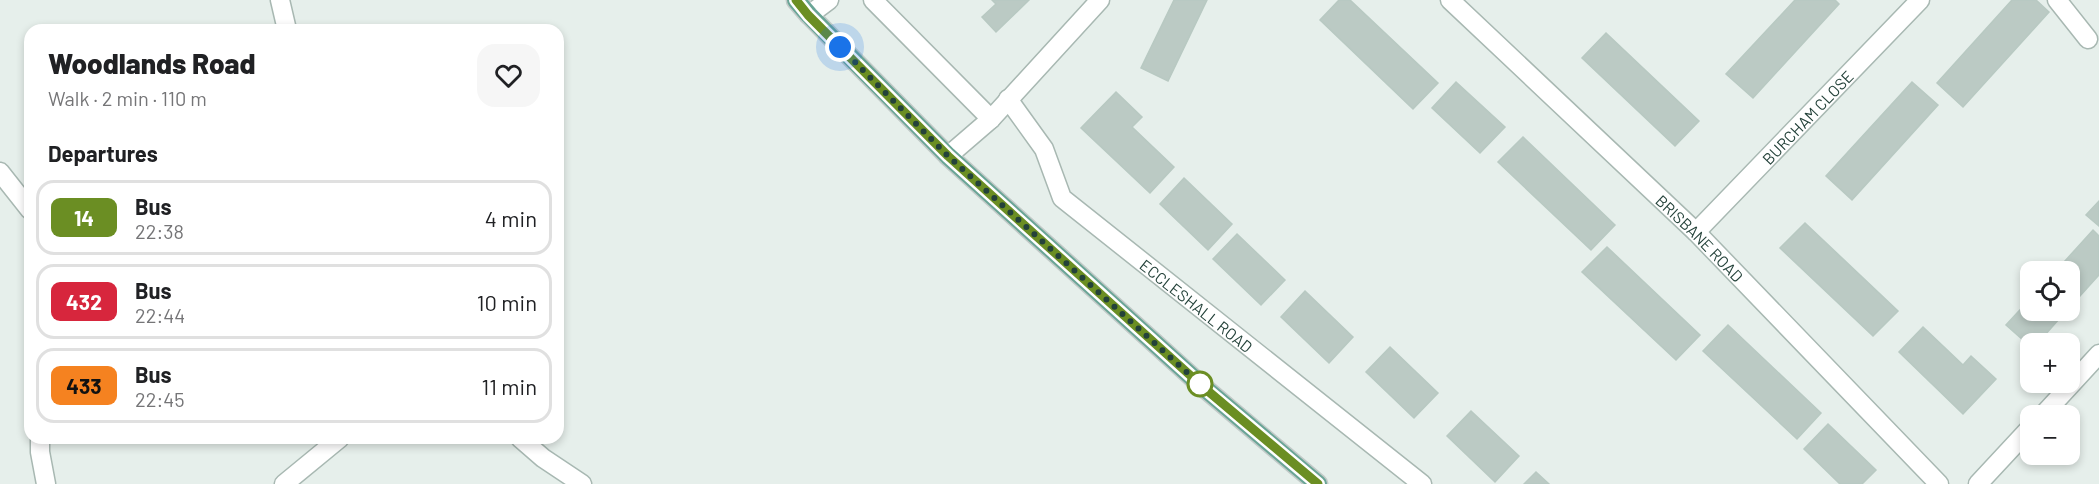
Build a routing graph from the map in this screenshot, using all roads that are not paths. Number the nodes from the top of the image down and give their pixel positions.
1 (280, 0) edge
2 (796, 0) edge
3 (829, 0) edge
4 (873, 0) edge
5 (1100, 0) edge
6 (1450, 0) edge
7 (1920, 0) edge
8 (2057, 0) edge
9 (808, 15) junction
10 (286, 24) edge
11 (2088, 39) dead end
12 (1008, 99) junction
13 (991, 119) junction
14 (948, 156) junction
15 (0, 172) edge
16 (24, 202) edge
17 (1696, 232) junction
18 (2099, 354) edge
19 (2052, 405) edge
20 (2020, 439) edge
21 (40, 444) edge
22 (333, 444) edge
23 (527, 444) edge
24 (46, 484) edge
25 (285, 484) edge
26 (582, 484) edge
27 (1318, 484) edge
28 (1422, 484) edge
29 (1939, 484) edge
30 (1978, 484) edge

1 - 10 street
2 - 9 main road
3 - 9 street
4 - 13 street
5 - 12 street
6 - 17 street, BRISBANE ROAD
7 - 17 street, BURCHAM CLOSE
8 - 11 street
9 - 14 main road
12 - 13 street
12 - 28 street, ECCLESHALL ROAD
13 - 14 street
14 - 27 main road
15 - 16 street
17 - 29 street, BRISBANE ROAD
18 - 19 street
20 - 30 street
21 - 24 street
22 - 25 street
23 - 26 street

